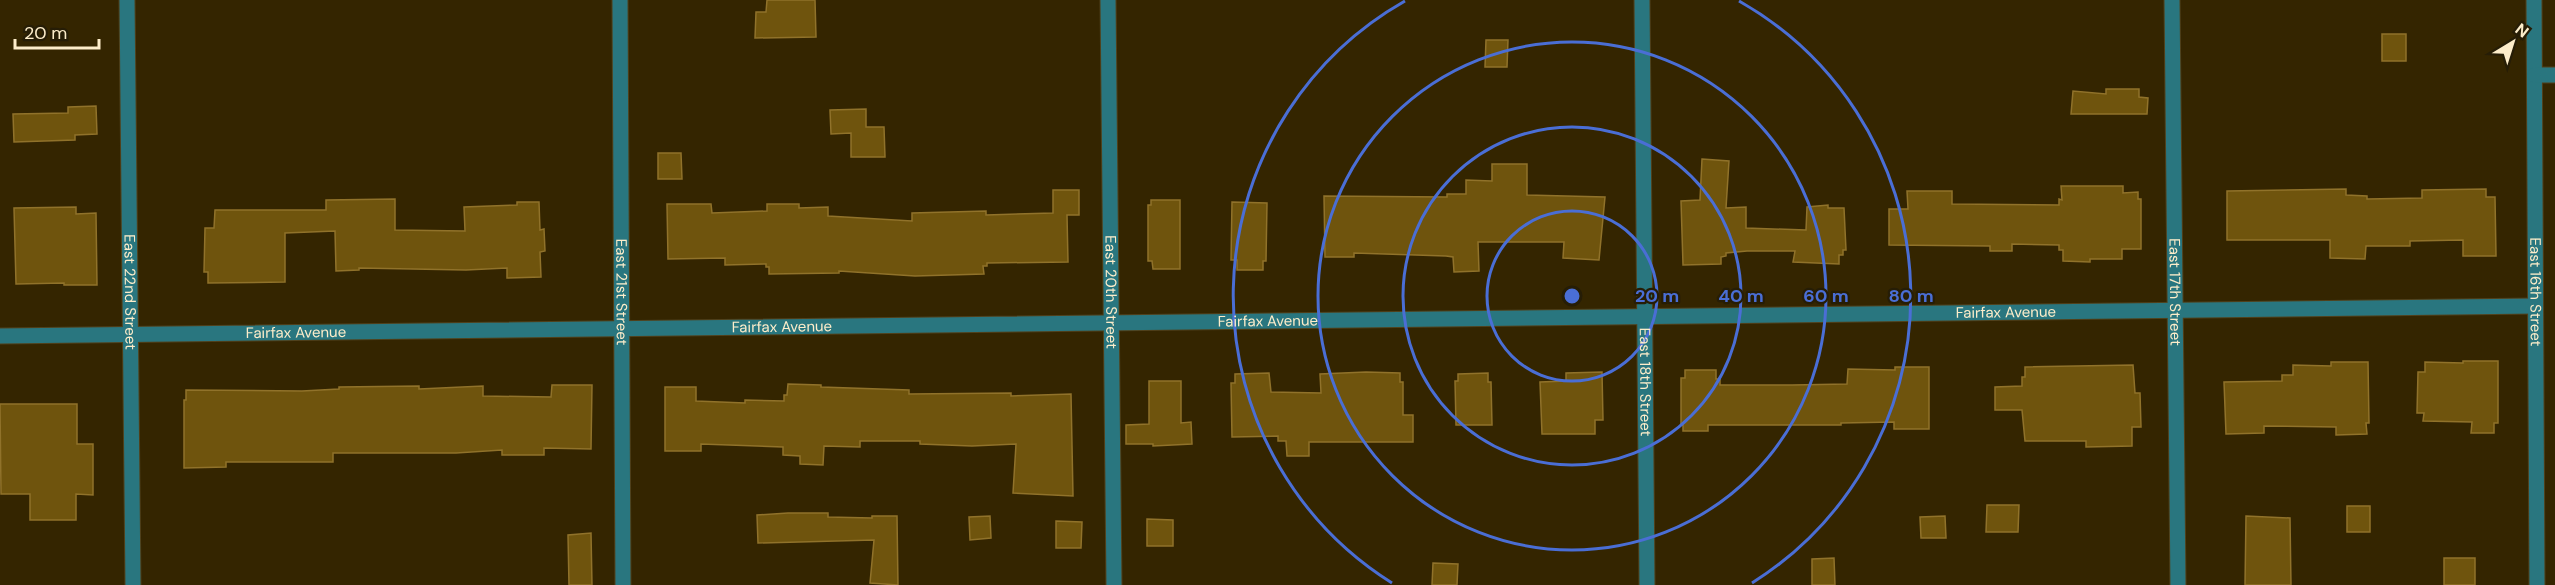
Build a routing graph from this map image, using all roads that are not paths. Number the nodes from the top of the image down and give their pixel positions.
1 (127, 0) edge
2 (620, 0) edge
3 (1108, 0) edge
4 (1642, 0) edge
5 (2172, 0) edge
6 (2534, 0) edge
7 (2535, 75) junction
8 (2555, 75) edge
9 (2535, 306) junction
10 (2176, 310) junction
11 (1645, 317) junction
12 (1110, 323) junction
13 (620, 329) junction
14 (130, 334) junction
15 (0, 336) edge
16 (133, 585) edge
17 (623, 585) edge
18 (1114, 585) edge
19 (1647, 585) edge
20 (2178, 585) edge
21 (2537, 585) edge

1 - 14 street, East 22nd Street
2 - 13 street, East 21st Street
3 - 12 street, East 20th Street
4 - 11 street, East 18th Street
5 - 10 street, East 17th Street
6 - 7 street, East 16th Street
7 - 8 street
7 - 9 street, East 16th Street
9 - 10 street, Fairfax Avenue
9 - 21 street, East 16th Street
10 - 11 street, Fairfax Avenue
10 - 20 street, East 17th Street
11 - 12 street, Fairfax Avenue
11 - 19 street, East 18th Street
12 - 13 street, Fairfax Avenue
12 - 18 street, East 20th Street
13 - 14 street, Fairfax Avenue
13 - 17 street, East 21st Street
14 - 15 street, Fairfax Avenue
14 - 16 street, East 22nd Street

